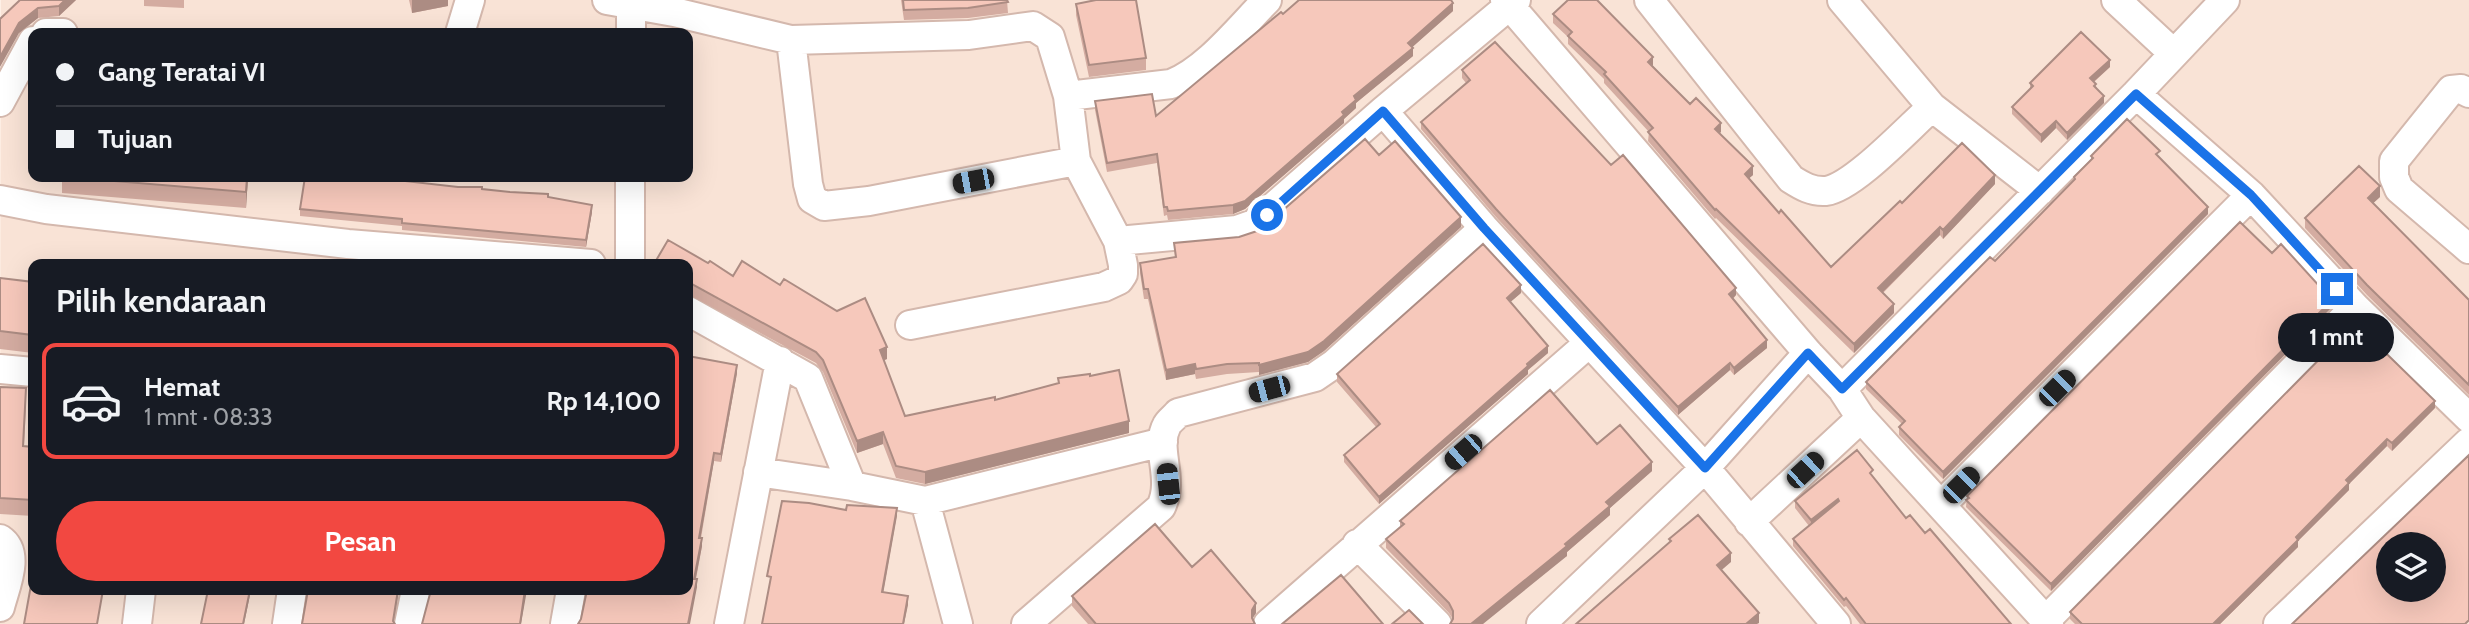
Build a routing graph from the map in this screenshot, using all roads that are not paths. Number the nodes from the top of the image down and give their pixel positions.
1 (470, 0) edge
2 (1267, 0) edge
3 (1649, 0) edge
4 (1842, 0) edge
5 (2116, 0) edge
6 (2225, 0) edge
7 (1510, 1) edge
8 (619, 2) edge
9 (462, 28) edge
10 (629, 28) edge
11 (791, 40) junction
12 (28, 50) edge
13 (2173, 53) junction
14 (2469, 93) edge
15 (2136, 94) junction
16 (1068, 96) junction
17 (0, 102) edge
18 (1932, 107) junction
19 (1383, 111) junction
20 (1076, 161) junction
21 (630, 182) edge
22 (2040, 191) junction
23 (2251, 195) junction
24 (0, 200) edge
25 (1484, 228) junction
26 (1118, 241) junction
27 (2469, 249) edge
28 (346, 254) edge
29 (477, 259) edge
30 (629, 259) edge
31 (2355, 307) junction
32 (693, 314) edge
33 (910, 326) dead end
34 (1590, 343) junction
35 (1808, 353) junction
36 (780, 361) junction
37 (0, 369) edge
38 (28, 372) edge
39 (1842, 389) junction
40 (1861, 418) junction
41 (2469, 418) edge
42 (1163, 442) junction
43 (2469, 442) edge
44 (1705, 468) junction
45 (758, 472) junction
46 (852, 486) junction
47 (925, 501) junction
48 (1942, 504) junction
49 (1749, 522) junction
50 (13, 542) edge
51 (1357, 544) junction
52 (140, 595) edge
53 (291, 595) edge
54 (415, 595) edge
55 (570, 595) edge
56 (0, 607) edge
57 (1821, 619) edge
58 (2047, 622) edge
59 (136, 624) edge
60 (287, 624) edge
61 (410, 624) edge
62 (565, 624) edge
63 (729, 624) edge
64 (958, 624) edge
65 (1026, 624) edge
66 (1268, 624) edge
67 (1437, 624) edge
68 (1541, 624) edge
69 (2278, 624) edge

1 - 9 street
2 - 16 street
3 - 18 street
4 - 18 street
5 - 13 street
6 - 13 street
7 - 19 street
7 - 35 street
8 - 10 street
8 - 11 street
11 - 16 street
11 - 20 street
12 - 17 street
13 - 15 street
14 - 27 street
15 - 22 street
15 - 23 street
16 - 20 street
18 - 22 street
19 - 25 street
19 - 26 street
20 - 26 street
21 - 30 street
22 - 39 street
23 - 31 street
23 - 48 street
24 - 28 street
25 - 34 street
25 - 42 street
26 - 33 street
28 - 29 street
31 - 41 street
31 - 58 street
32 - 36 street
34 - 44 street
34 - 51 street
35 - 39 street
35 - 44 street
36 - 45 street
36 - 46 street
37 - 38 street
39 - 40 street
40 - 48 street
40 - 49 street
42 - 47 street
42 - 65 street
43 - 69 street
44 - 49 street
44 - 68 street
45 - 46 street
45 - 63 street
46 - 47 street
47 - 64 street
48 - 58 street
49 - 57 street
50 - 56 street
51 - 66 street
51 - 67 street
52 - 59 street
53 - 60 street
54 - 61 street
55 - 62 street

